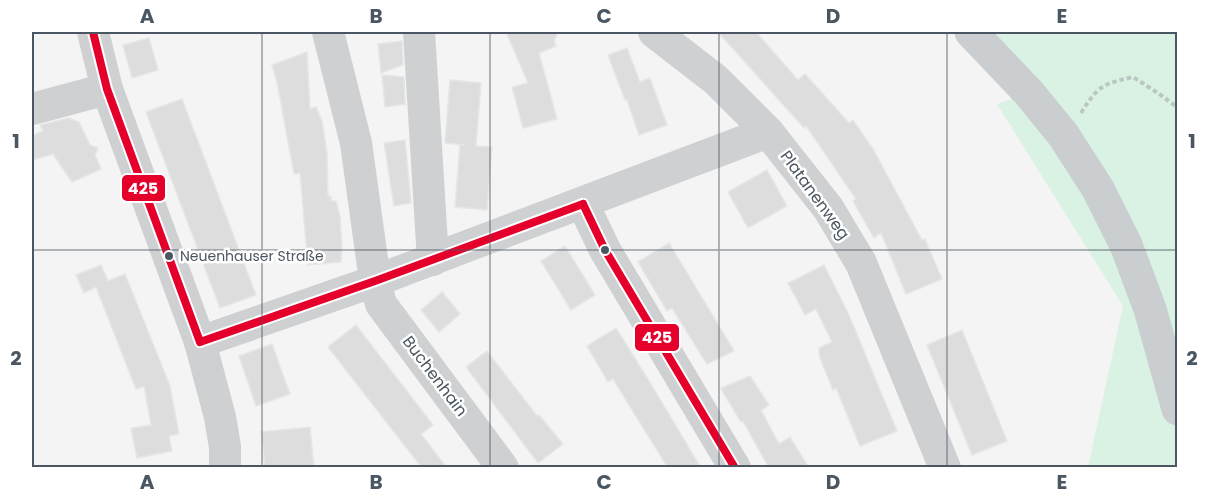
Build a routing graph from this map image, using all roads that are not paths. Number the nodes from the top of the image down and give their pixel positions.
1 (93, 32) edge
2 (328, 32) edge
3 (419, 32) edge
4 (654, 32) edge
5 (971, 32) edge
6 (106, 89) junction
7 (32, 109) edge
8 (768, 132) junction
9 (582, 204) junction
10 (433, 260) junction
11 (375, 281) junction
12 (200, 342) junction
13 (1178, 409) edge
14 (225, 468) edge
15 (503, 468) edge
16 (735, 468) edge
17 (945, 468) edge

1 - 6 street
2 - 11 street, Buchenhain
3 - 10 street
4 - 8 street, Platanenweg
5 - 13 main road
6 - 7 street
6 - 12 street
8 - 9 street
8 - 17 street, Platanenweg
9 - 10 street
9 - 16 street
10 - 11 street
11 - 12 street
11 - 15 street, Buchenhain
12 - 14 street

